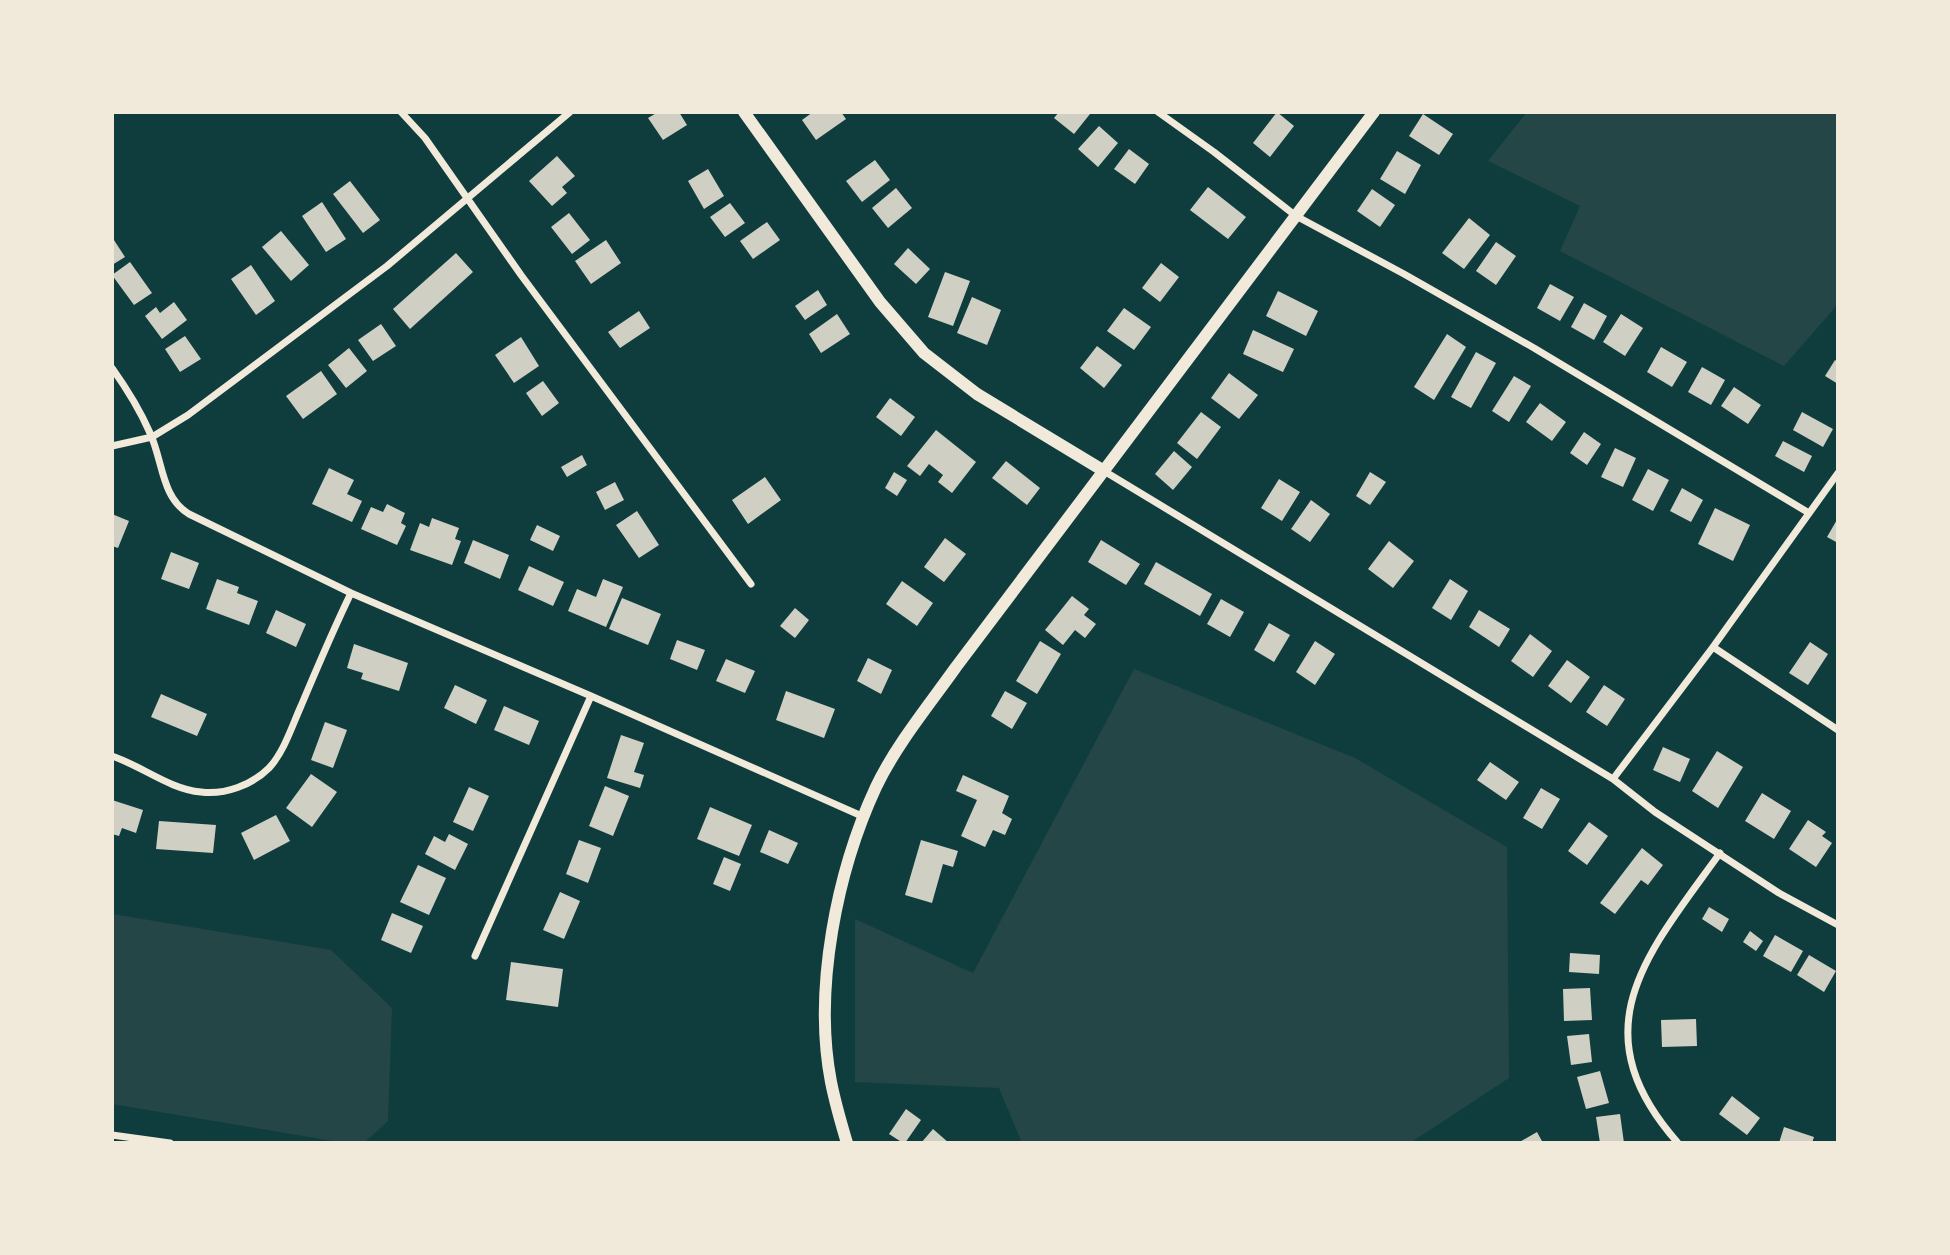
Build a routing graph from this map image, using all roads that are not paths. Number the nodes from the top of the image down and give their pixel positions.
1 (401, 112) edge
2 (570, 112) edge
3 (744, 112) edge
4 (1158, 112) edge
5 (1374, 112) edge
6 (467, 197) junction
7 (1296, 216) junction
8 (112, 368) edge
9 (152, 437) junction
10 (112, 446) edge
11 (1104, 471) junction
12 (1838, 472) edge
13 (1808, 513) junction
14 (751, 584) dead end
15 (351, 593) junction
16 (1713, 647) junction
17 (592, 696) junction
18 (1838, 730) edge
19 (112, 755) edge
20 (1613, 779) junction
21 (864, 817) junction
22 (1720, 853) junction
23 (1838, 925) edge
24 (475, 956) dead end
25 (112, 1135) edge
26 (170, 1143) edge
27 (847, 1143) edge
28 (1678, 1143) edge

1 - 6 street
2 - 6 street
3 - 11 street
4 - 7 street
5 - 7 street
6 - 9 street
6 - 14 street
7 - 11 street
7 - 13 street
8 - 9 street
9 - 10 street
9 - 15 street
11 - 20 street
11 - 21 street
12 - 13 street
13 - 16 street
15 - 17 street
15 - 19 street
16 - 18 street
16 - 20 street
17 - 21 street
17 - 24 street
20 - 22 street
21 - 27 street
22 - 23 street
22 - 28 street
25 - 26 street

